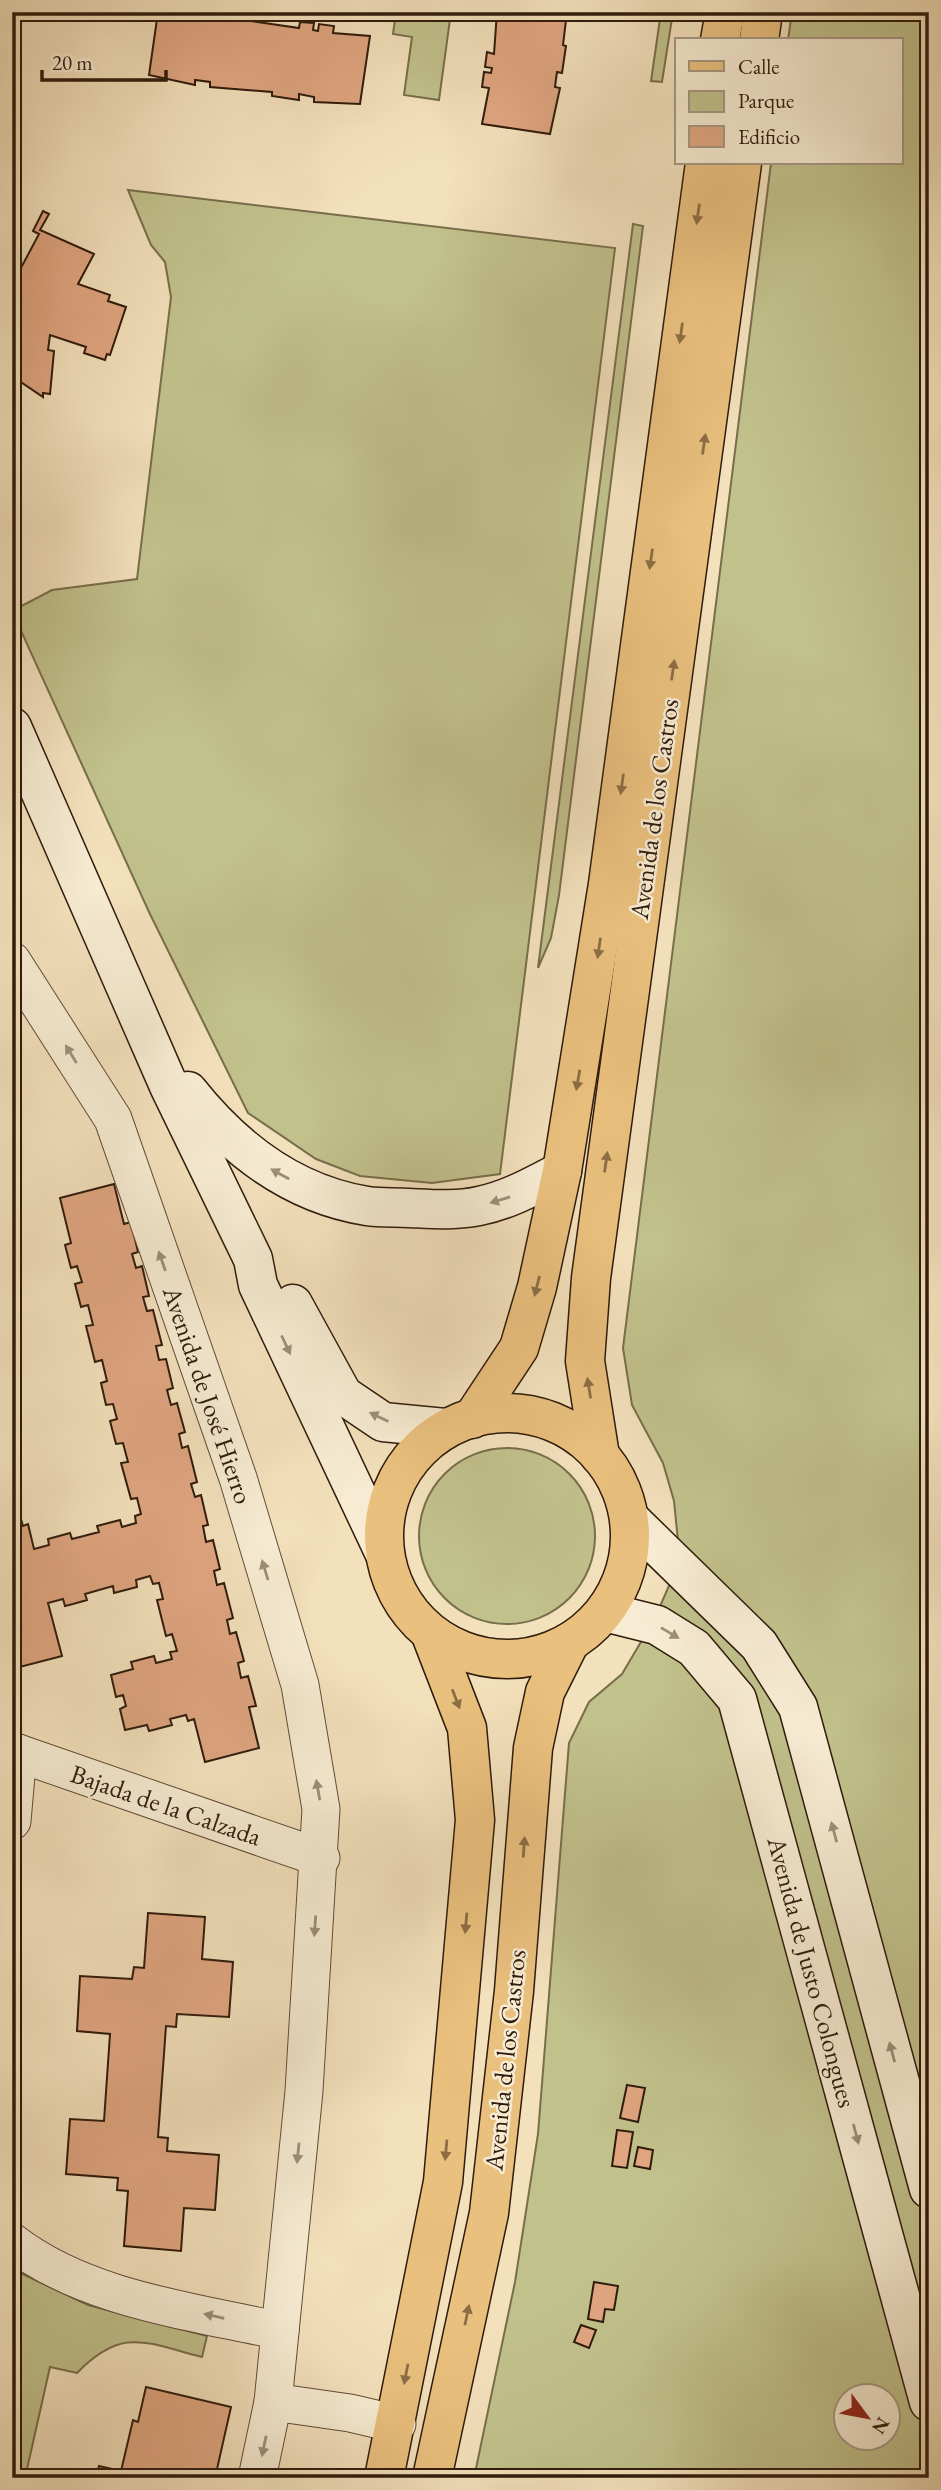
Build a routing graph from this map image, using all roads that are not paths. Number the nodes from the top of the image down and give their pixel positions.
1 (724, 12) edge
2 (763, 12) edge
3 (720, 38) edge
4 (759, 38) edge
5 (705, 164) edge
6 (742, 164) edge
7 (12, 727) edge
8 (12, 961) edge
9 (155, 1049) junction
10 (562, 1171) junction
11 (253, 1259) junction
12 (459, 1424) junction
13 (600, 1456) junction
14 (631, 1520) junction
15 (384, 1552) junction
16 (606, 1612) junction
17 (431, 1635) junction
18 (569, 1644) junction
19 (15, 1752) edge
20 (12, 1821) edge
21 (320, 1858) junction
22 (929, 2189) edge
23 (12, 2242) edge
24 (280, 2330) junction
25 (273, 2402) junction
26 (929, 2402) edge
27 (397, 2424) junction
28 (257, 2478) edge
29 (384, 2478) edge
30 (432, 2478) edge

1 - 3 main road
2 - 4 main road
5 -> 10 main road, Avenida de los Castros
13 -> 6 main road, Avenida de los Castros
7 - 9 main road
21 -> 8 street, Avenida de José Hierro
10 -> 9 main road
9 - 11 main road
10 -> 12 main road, Avenida de los Castros
12 -> 11 main road
11 -> 15 main road
12 - 13 main road
12 - 15 main road
13 - 14 main road
14 - 16 main road
22 -> 14 main road
15 - 17 main road
16 - 18 main road
16 -> 26 main road, Avenida de Justo Colongues
17 - 18 main road
17 -> 27 main road, Avenida de los Castros
30 -> 18 main road, Avenida de los Castros
19 - 20 street
19 - 21 street, Bajada de la Calzada
21 -> 24 street
24 -> 23 street
24 - 25 street
25 - 27 street
25 -> 28 street
27 - 29 main road, Avenida de los Castros

